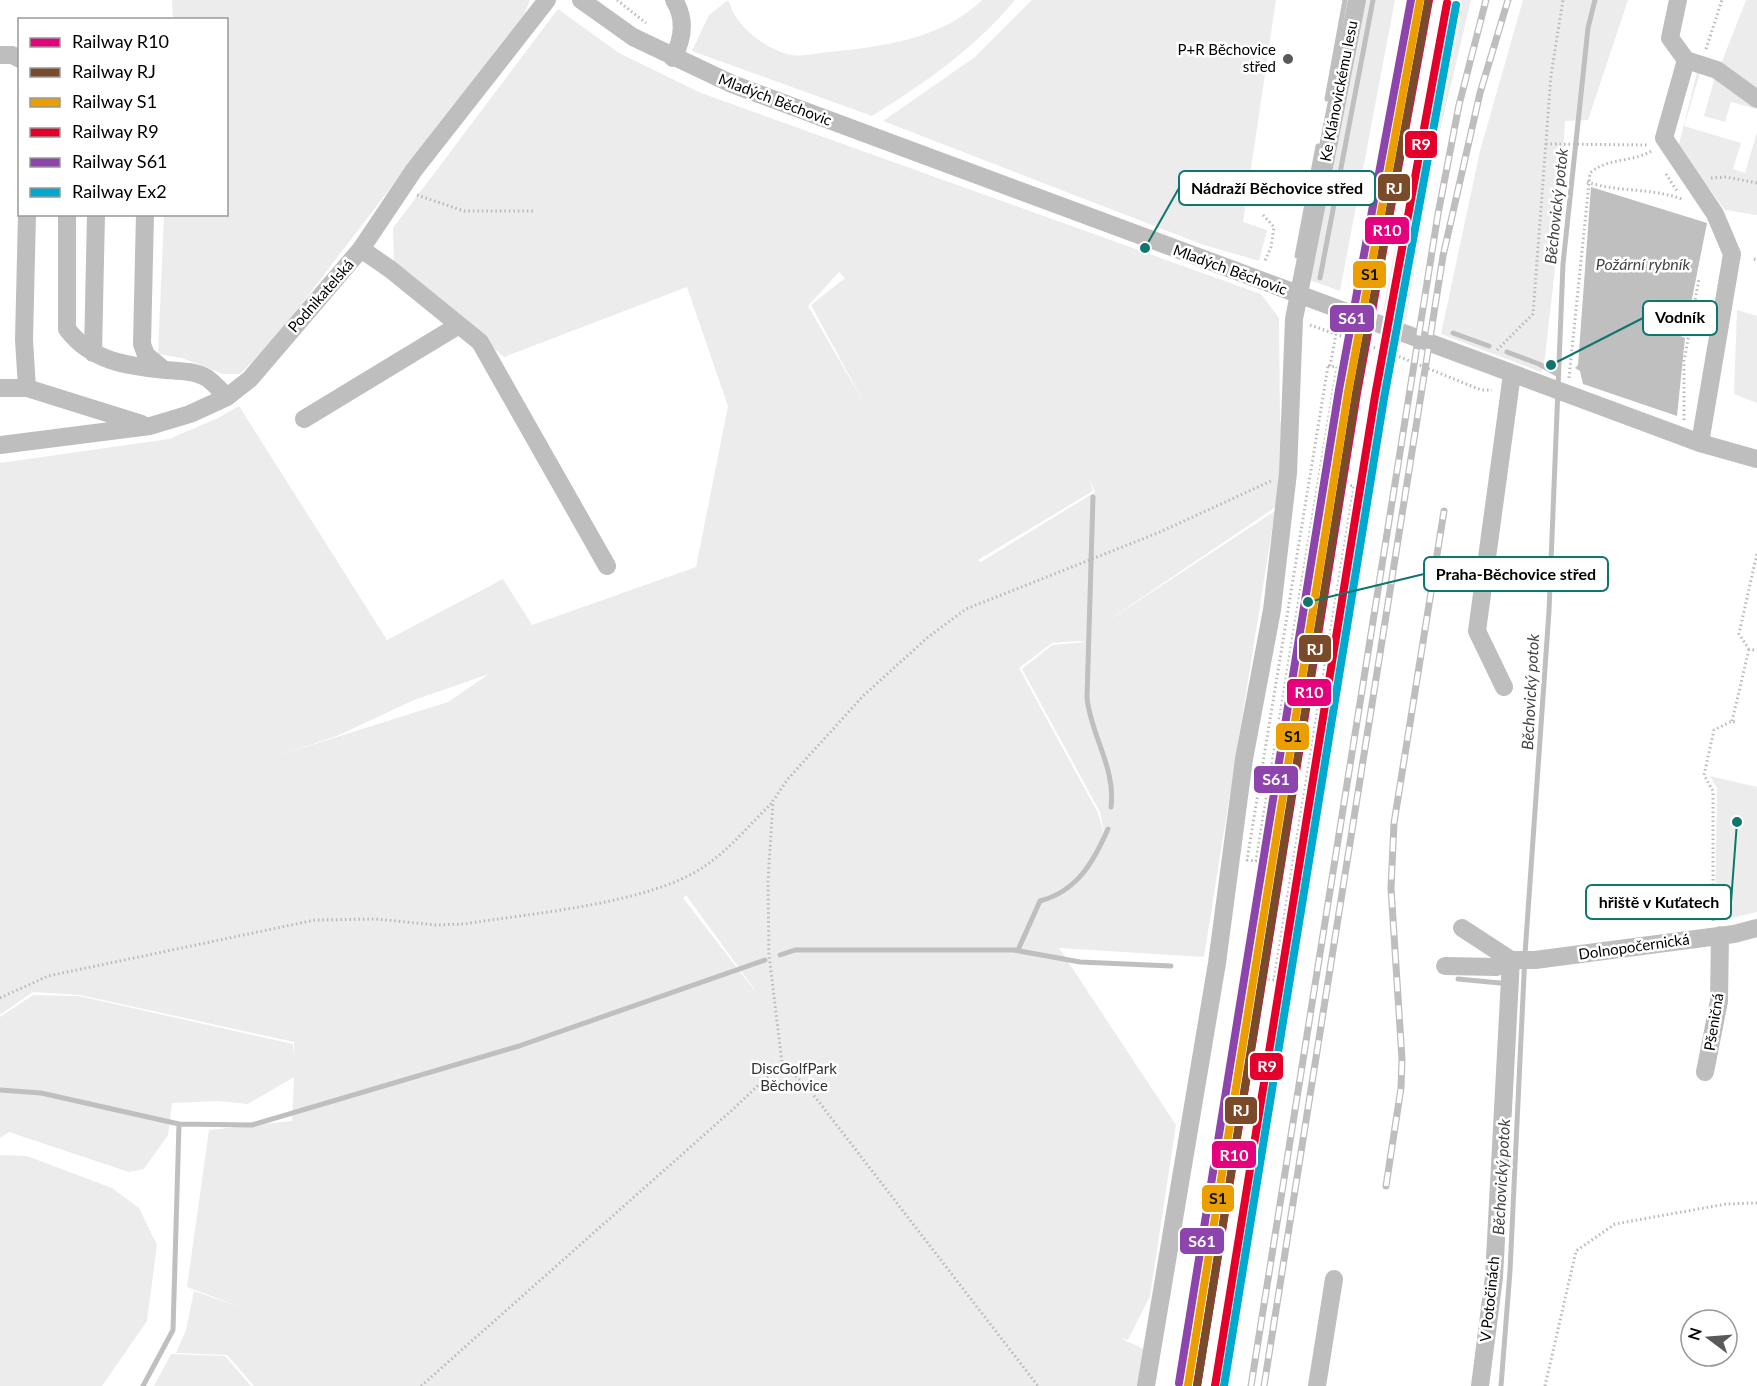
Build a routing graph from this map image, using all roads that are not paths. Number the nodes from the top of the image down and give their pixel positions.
1 (547, 0) edge
2 (581, 0) edge
3 (674, 0) edge
4 (1357, 0) edge
5 (1678, 0) edge
6 (0, 55) edge
7 (18, 58) edge
8 (673, 58) junction
9 (1694, 62) junction
10 (1757, 99) edge
11 (27, 216) edge
12 (66, 216) edge
13 (96, 216) edge
14 (145, 216) edge
15 (361, 249) junction
16 (1298, 295) junction
17 (459, 325) junction
18 (93, 353) junction
19 (164, 370) junction
20 (1512, 374) junction
21 (0, 388) edge
22 (27, 388) junction
23 (227, 397) junction
24 (304, 419) dead end
25 (150, 426) junction
26 (1700, 443) junction
27 (0, 445) edge
28 (1757, 459) edge
29 (607, 566) dead end
30 (1504, 687) dead end
31 (1462, 928) dead end
32 (1757, 928) edge
33 (1720, 935) junction
34 (1522, 960) junction
35 (1445, 966) dead end
36 (1705, 1072) dead end
37 (1334, 1279) dead end
38 (1146, 1386) edge
39 (1317, 1386) edge
40 (1480, 1386) edge

1 - 15 street, Podnikatelská
2 - 8 street, Mladých Běchovic
3 - 8 street
4 - 16 street, Ke Klánovickému lesu
5 - 9 street
6 - 7 street
8 - 16 street, Mladých Běchovic
9 - 10 street
9 - 26 street
11 - 22 street
12 - 18 street
13 - 18 street
14 - 19 street
15 - 17 street
15 - 23 street, Podnikatelská
16 - 20 street, Mladých Běchovic
16 - 38 street, Ke Klánovickému lesu
17 - 24 street
17 - 29 street
18 - 19 street
19 - 23 street
20 - 26 street, Mladých Běchovic
20 - 30 street
21 - 22 street
22 - 25 street
23 - 25 street, Podnikatelská
25 - 27 street, Podnikatelská
26 - 28 street, Mladých Běchovic
31 - 34 street
32 - 33 street, Dolnopočernická
33 - 34 street, Dolnopočernická
33 - 36 street, Pšeničná
34 - 35 street, Dolnopočernická
34 - 40 street, V Potočinách
37 - 39 street

